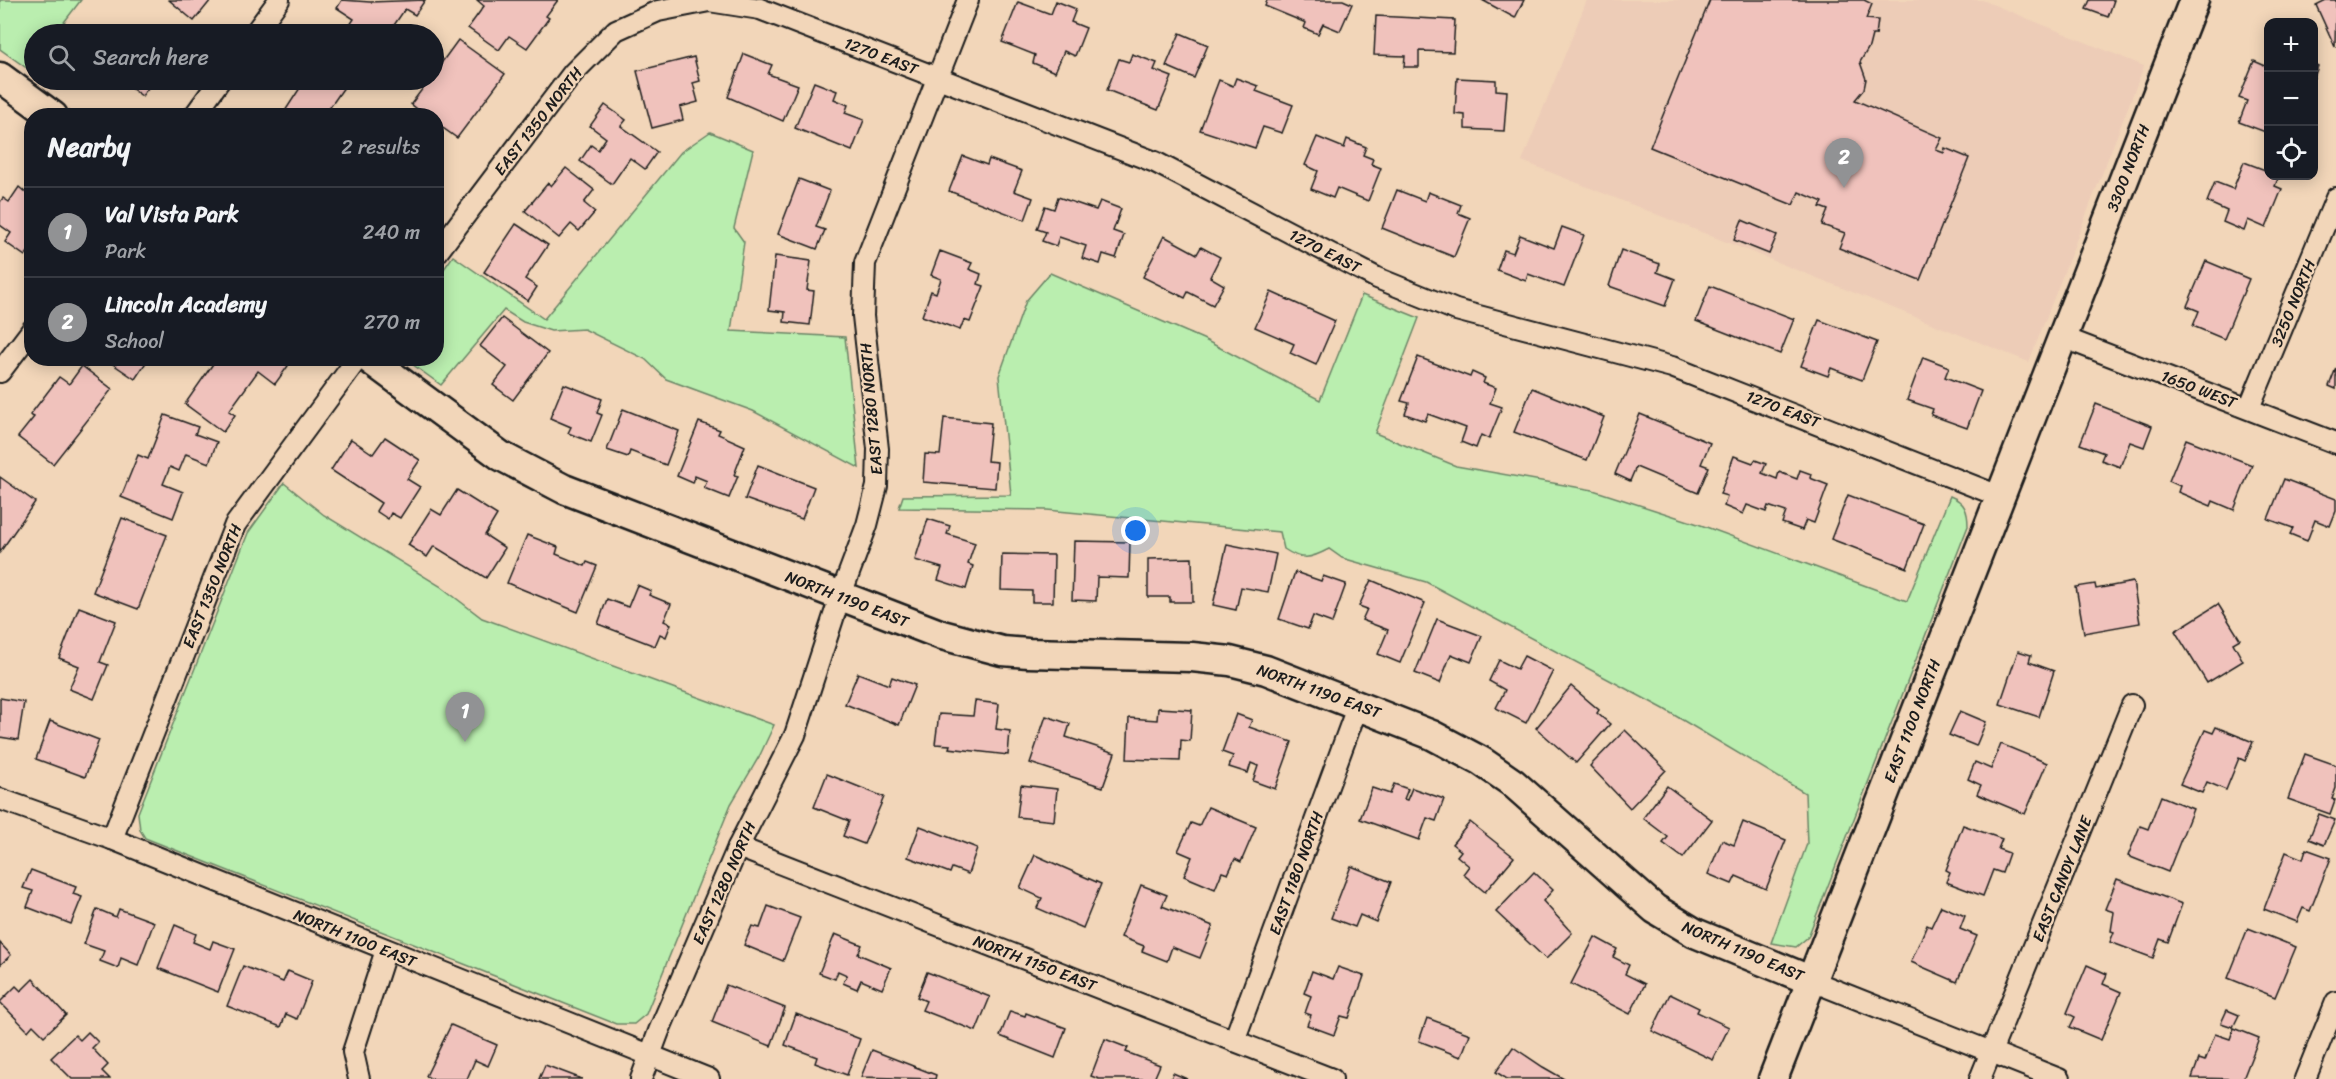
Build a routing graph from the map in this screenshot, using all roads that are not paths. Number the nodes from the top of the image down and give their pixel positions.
1 (279, 0) edge
2 (968, 0) edge
3 (2194, 0) edge
4 (658, 11) joint
5 (261, 24) edge
6 (0, 77) edge
7 (936, 77) junction
8 (213, 90) edge
9 (42, 108) edge
10 (200, 108) edge
11 (2336, 198) edge
12 (444, 243) edge
13 (2062, 336) junction
14 (24, 340) edge
15 (2052, 363) joint
16 (351, 366) edge
17 (379, 366) edge
18 (0, 372) edge
19 (2249, 408) junction
20 (2336, 443) edge
21 (1999, 496) junction
22 (840, 597) junction
23 (1358, 705) junction
24 (2132, 705) dead end
25 (0, 799) edge
26 (112, 839) junction
27 (738, 847) junction
28 (386, 950) junction
29 (1812, 981) junction
30 (2336, 1002) edge
31 (1234, 1041) junction
32 (1991, 1052) junction
33 (649, 1055) junction
34 (359, 1079) edge
35 (641, 1079) edge
36 (709, 1079) edge
37 (1332, 1079) edge
38 (1773, 1079) edge
39 (1980, 1079) edge
40 (2059, 1079) edge
41 (2305, 1079) edge

1 - 5 street
2 - 7 street, EAST 1280 NORTH
3 - 13 street, 3300 NORTH
4 - 7 street, 1270 EAST
4 - 12 street, EAST 1350 NORTH
6 - 9 street
7 - 21 street, 1270 EAST
7 - 22 street, EAST 1280 NORTH
8 - 10 street
11 - 19 street, 3250 NORTH
13 - 15 street, 3300 NORTH
13 - 19 street, 1650 WEST
14 - 18 street
15 - 21 street, EAST 1100 NORTH
16 - 26 street, EAST 1350 NORTH
17 - 22 street, NORTH 1190 EAST
19 - 20 street, 1650 WEST
21 - 29 street, EAST 1100 NORTH
22 - 23 street, NORTH 1190 EAST
22 - 27 street, EAST 1280 NORTH
23 - 29 street, NORTH 1190 EAST
23 - 31 street, EAST 1180 NORTH
24 - 32 street, EAST CANDY LANE
25 - 26 street, NORTH 1100 EAST
26 - 28 street, NORTH 1100 EAST
27 - 31 street, NORTH 1150 EAST
27 - 33 street, EAST 1280 NORTH
28 - 33 street, NORTH 1100 EAST
28 - 34 street
29 - 32 street, NORTH 1190 EAST
29 - 38 street, EAST 1100 NORTH
30 - 41 street
31 - 37 street, NORTH 1150 EAST
32 - 39 street, EAST CANDY LANE
32 - 40 street, NORTH 1190 EAST
33 - 35 street, EAST 1280 NORTH
33 - 36 street, NORTH 1100 EAST

